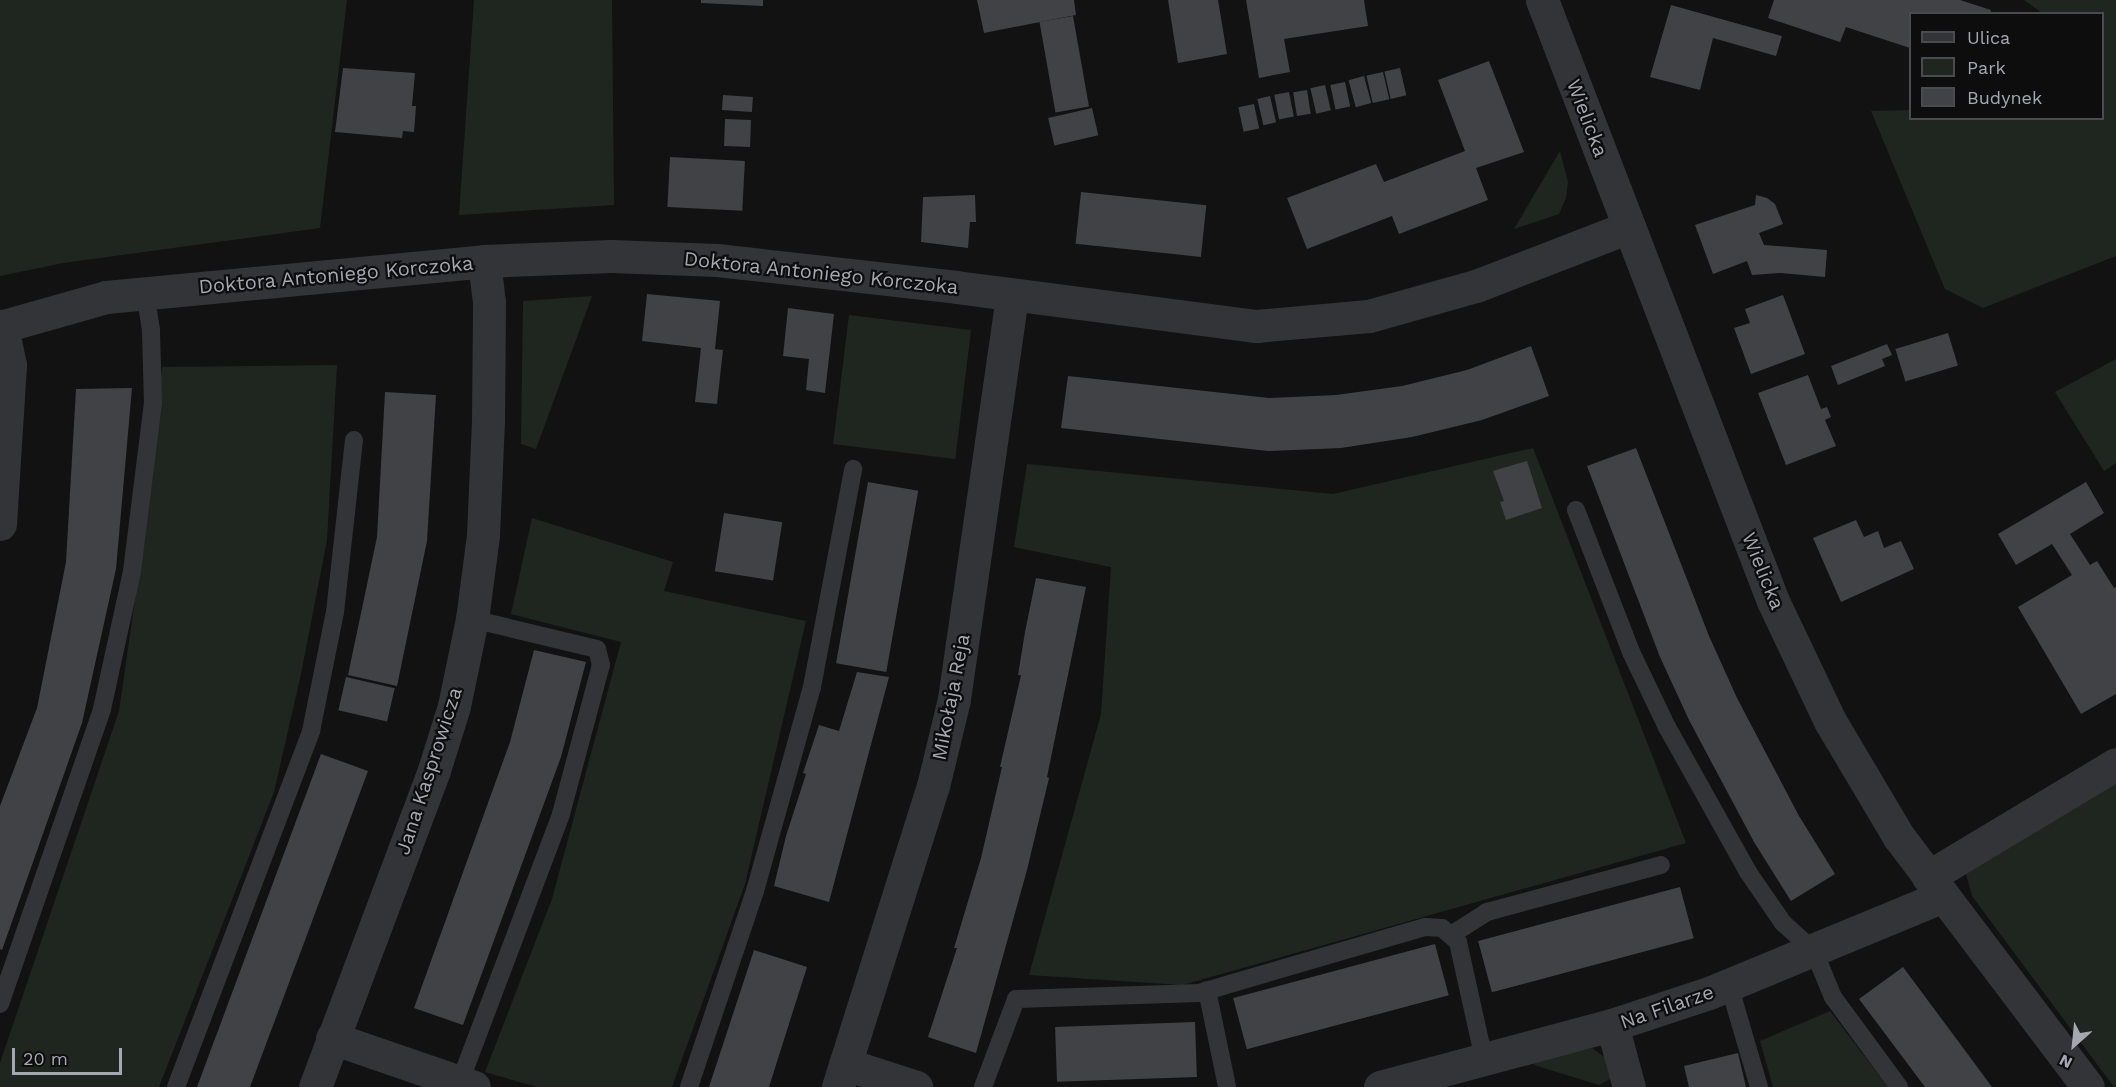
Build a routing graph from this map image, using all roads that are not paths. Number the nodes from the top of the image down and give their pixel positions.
1 (1542, 0) edge
2 (1629, 227) junction
3 (484, 261) junction
4 (146, 294) junction
5 (1012, 295) junction
6 (1, 326) edge
7 (354, 440) dead end
8 (854, 470) dead end
9 (1576, 510) dead end
10 (0, 524) edge
11 (472, 619) junction
12 (2116, 764) edge
13 (1661, 865) dead end
14 (1935, 886) junction
15 (1451, 935) junction
16 (1814, 951) junction
17 (1728, 986) junction
18 (1207, 990) junction
19 (2, 995) edge
20 (1612, 1025) junction
21 (332, 1038) junction
22 (1484, 1059) junction
23 (841, 1076) edge
24 (464, 1085) edge
25 (176, 1087) edge
26 (315, 1087) edge
27 (689, 1087) edge
28 (916, 1087) edge
29 (983, 1087) edge
30 (1227, 1087) edge
31 (1380, 1087) edge
32 (1629, 1087) edge
33 (1760, 1087) edge
34 (1899, 1087) edge
35 (2088, 1087) edge

1 - 2 street, Wielicka
2 - 5 street, Doktora Antoniego Korczoka
2 - 14 street, Wielicka
3 - 4 street, Doktora Antoniego Korczoka
3 - 5 street, Doktora Antoniego Korczoka
3 - 11 street, Jana Kasprowicza
4 - 6 street, Doktora Antoniego Korczoka
4 - 19 lane
5 - 23 street, Mikołaja Reja
6 - 10 street
7 - 25 lane
8 - 27 lane
9 - 16 lane
11 - 21 street, Jana Kasprowicza
11 - 24 lane
12 - 14 street, Na Filarze
13 - 15 lane
14 - 16 street, Na Filarze
14 - 35 street, Wielicka
15 - 18 lane
15 - 22 lane
16 - 17 street, Na Filarze
16 - 34 lane
17 - 20 street, Na Filarze
17 - 33 lane
18 - 29 lane
18 - 30 lane
20 - 22 street, Na Filarze
20 - 32 street
21 - 24 street
21 - 26 street, Jana Kasprowicza
22 - 31 street, Na Filarze
23 - 28 street

